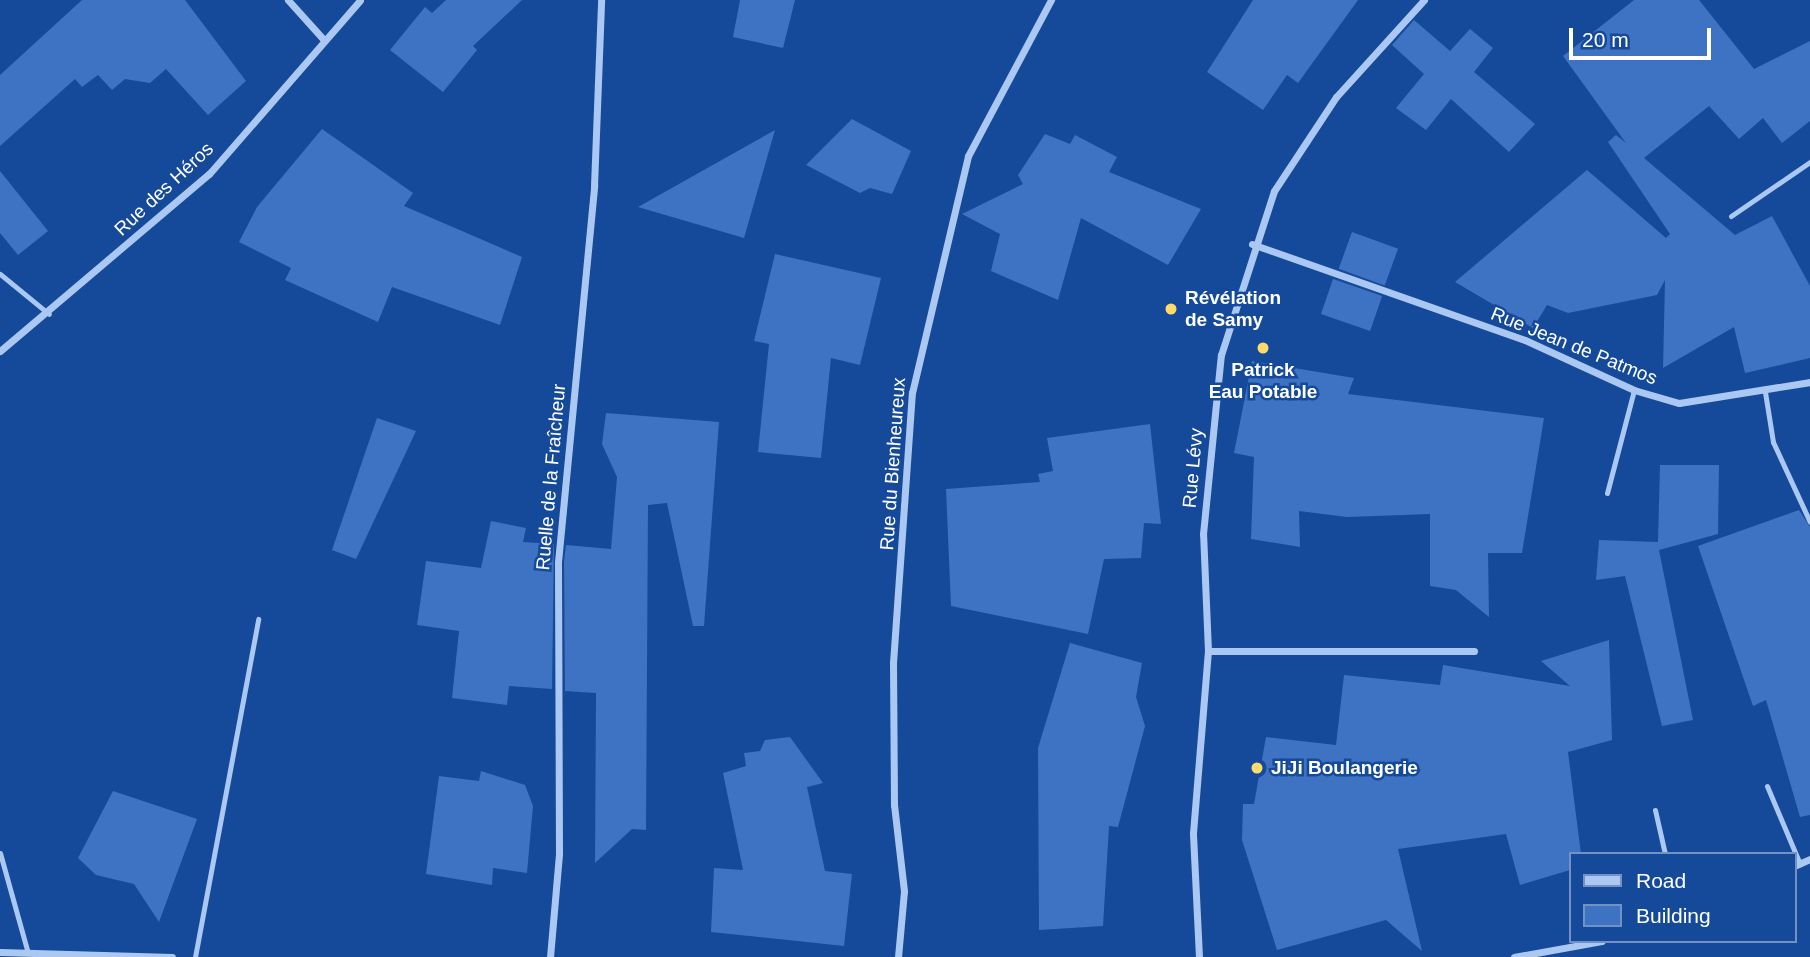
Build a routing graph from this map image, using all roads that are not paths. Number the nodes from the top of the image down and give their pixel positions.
1 (288, 0) edge
2 (360, 0) edge
3 (601, 0) edge
4 (1051, 0) edge
5 (1424, 0) edge
6 (324, 40) junction
7 (1810, 162) edge
8 (1731, 216) dead end
9 (1252, 244) junction
10 (0, 274) edge
11 (49, 314) junction
12 (0, 351) edge
13 (1810, 382) edge
14 (1634, 390) junction
15 (1765, 393) junction
16 (1606, 493) dead end
17 (1810, 522) edge
18 (258, 620) dead end
19 (1208, 651) junction
20 (1474, 651) dead end
21 (1768, 786) dead end
22 (1655, 810) dead end
23 (1665, 852) edge
24 (1792, 852) edge
25 (0, 853) edge
26 (1810, 859) edge
27 (1797, 865) edge
28 (1591, 943) edge
29 (0, 952) edge
30 (22, 954) edge
31 (172, 957) edge
32 (195, 957) edge
33 (550, 957) edge
34 (898, 957) edge
35 (1199, 957) edge
36 (1514, 957) edge

1 - 6 street
2 - 6 street, Rue des Héros
3 - 33 street, Ruelle de la Fraîcheur
4 - 34 street, Rue du Bienheureux
5 - 9 street, Rue Lévy
6 - 11 street, Rue des Héros
7 - 8 lane
9 - 14 street, Rue Jean de Patmos
9 - 19 street, Rue Lévy
10 - 11 lane
11 - 12 street, Rue des Héros
13 - 15 street, Rue Jean de Patmos
14 - 15 street, Rue Jean de Patmos
14 - 16 lane
15 - 17 lane
18 - 32 lane
19 - 20 street
19 - 35 street, Rue Lévy
21 - 24 lane
22 - 23 lane
25 - 30 lane
26 - 27 street
28 - 36 street
29 - 30 street
30 - 31 street

